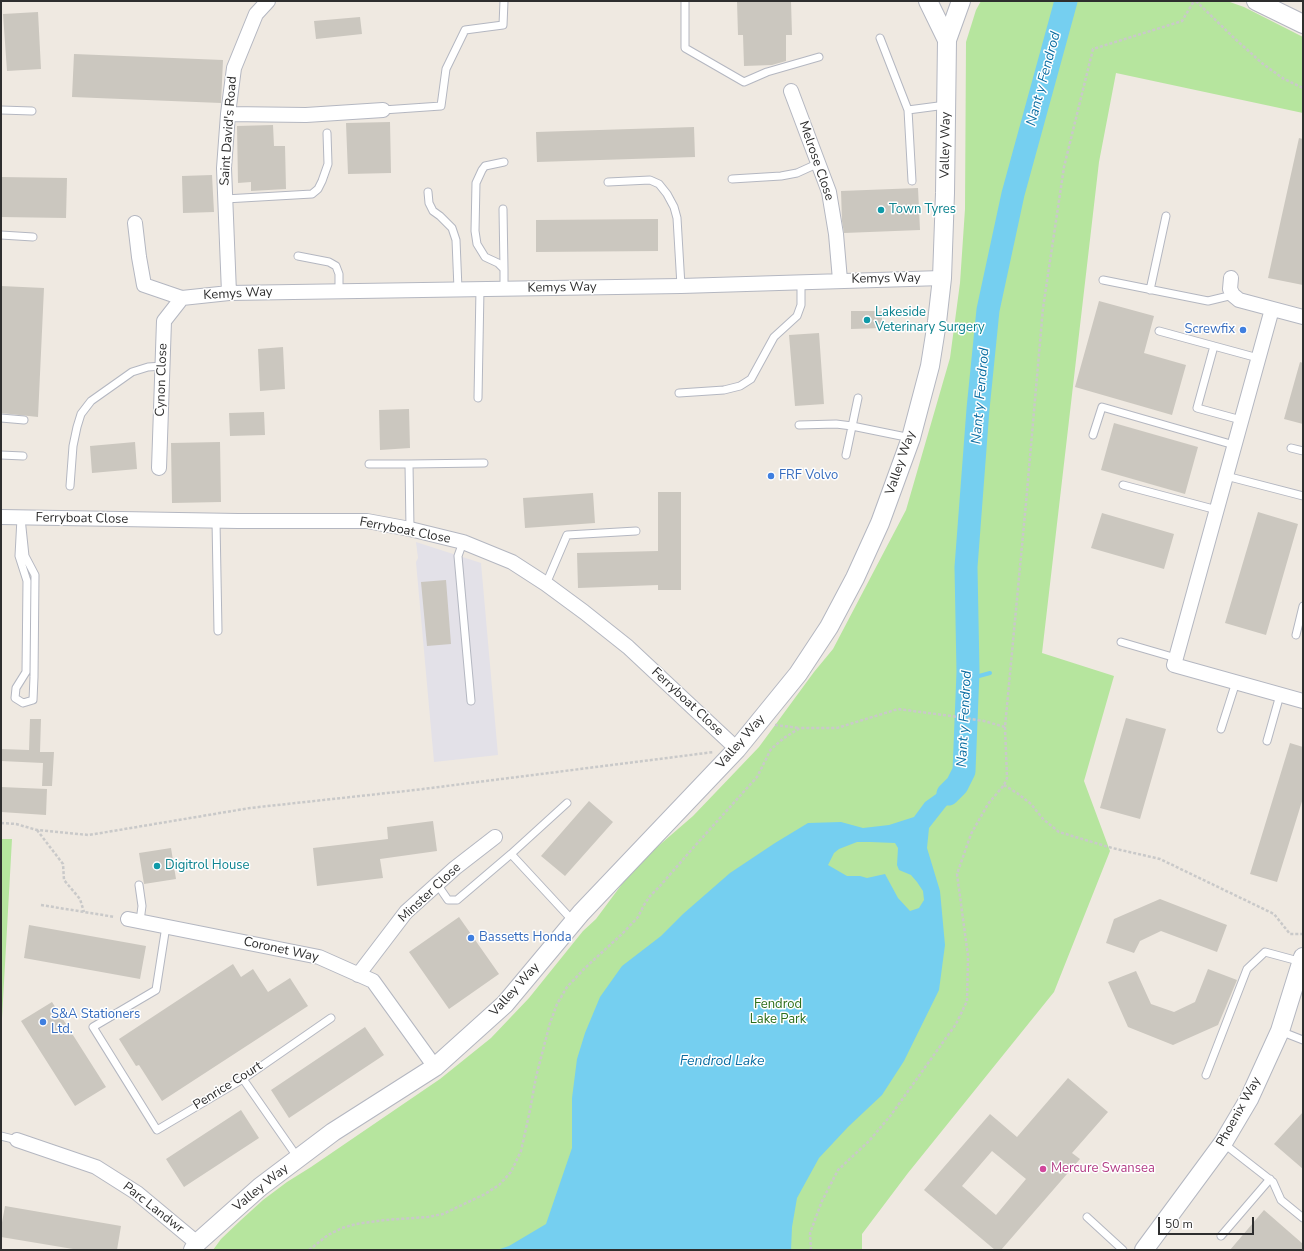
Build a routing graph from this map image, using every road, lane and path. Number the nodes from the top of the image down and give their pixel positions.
1 (268, 1) edge
2 (504, 1) edge
3 (685, 1) edge
4 (928, 1) edge
5 (961, 1) edge
6 (1195, 1) edge
7 (1256, 1) edge
8 (1303, 24) edge
9 (880, 38) dead end
10 (947, 40) junction
11 (819, 57) dead end
12 (1303, 88) edge
13 (791, 91) dead end
14 (946, 105) junction
15 (1, 110) edge
16 (383, 110) joint
17 (908, 110) junction
18 (32, 111) dead end
19 (228, 114) junction
20 (327, 133) dead end
21 (504, 162) dead end
22 (819, 163) junction
23 (732, 179) dead end
24 (912, 181) dead end
25 (608, 182) dead end
26 (428, 192) dead end
27 (225, 199) junction
28 (504, 209) dead end
29 (1166, 216) dead end
30 (135, 223) dead end
31 (1, 235) edge
32 (33, 237) dead end
33 (298, 256) dead end
34 (504, 269) junction
35 (942, 278) junction
36 (1231, 278) dead end
37 (840, 280) junction
38 (1103, 280) dead end
39 (801, 282) junction
40 (681, 286) junction
41 (480, 289) junction
42 (504, 289) junction
43 (458, 290) junction
44 (1150, 290) junction
45 (339, 291) junction
46 (229, 293) junction
47 (1233, 295) junction
48 (182, 298) junction
49 (1272, 309) junction
50 (1303, 317) edge
51 (1159, 330) dead end
52 (1214, 346) junction
53 (1258, 358) junction
54 (163, 366) junction
55 (680, 393) dead end
56 (478, 398) dead end
57 (858, 398) dead end
58 (1, 418) edge
59 (24, 420) dead end
60 (1241, 420) junction
61 (799, 425) dead end
62 (852, 426) junction
63 (1093, 435) dead end
64 (911, 438) junction
65 (1234, 445) junction
66 (1291, 448) dead end
67 (1303, 451) edge
68 (1, 455) edge
69 (846, 455) dead end
70 (22, 456) dead end
71 (484, 463) dead end
72 (369, 464) dead end
73 (409, 464) junction
74 (159, 468) dead end
75 (1226, 476) junction
76 (1123, 485) dead end
77 (70, 486) dead end
78 (1303, 496) edge
79 (1217, 510) junction
80 (1, 517) edge
81 (21, 518) junction
82 (216, 521) junction
83 (410, 529) junction
84 (636, 531) dead end
85 (463, 542) junction
86 (546, 584) junction
87 (1303, 606) edge
88 (218, 631) dead end
89 (1296, 635) dead end
90 (1121, 642) dead end
91 (1176, 658) junction
92 (1236, 682) junction
93 (1280, 695) junction
94 (471, 701) dead end
95 (1303, 701) edge
96 (759, 723) junction
97 (1005, 727) junction
98 (800, 728) junction
99 (1221, 729) dead end
100 (1267, 741) dead end
101 (738, 749) junction
102 (715, 752) dead end
103 (1004, 785) junction
104 (567, 803) dead end
105 (1, 823) edge
106 (37, 830) junction
107 (495, 837) dead end
108 (511, 854) junction
109 (437, 884) junction
110 (139, 885) dead end
111 (41, 905) dead end
112 (84, 912) junction
113 (134, 920) junction
114 (573, 921) junction
115 (166, 926) junction
116 (1303, 934) edge
117 (1302, 960) edge
118 (358, 975) junction
119 (331, 1018) dead end
120 (1280, 1031) junction
121 (1303, 1040) edge
122 (435, 1067) junction
123 (1206, 1075) dead end
124 (243, 1079) junction
125 (1, 1136) edge
126 (17, 1140) joint
127 (1223, 1143) junction
128 (298, 1158) junction
129 (1270, 1179) junction
130 (1087, 1217) dead end
131 (1303, 1218) edge
132 (1221, 1236) dead end
133 (195, 1246) edge
134 (309, 1250) edge
135 (811, 1250) edge
136 (1123, 1250) edge
137 (1144, 1250) edge

1 - 19 street, Saint David's Road
2 - 16 lane
3 - 11 lane
4 - 10 street, Valley Way
5 - 10 street, Valley Way
6 - 12 path
6 - 97 path
7 - 8 street
9 - 17 lane
10 - 14 street, Valley Way
13 - 22 street, Melrose Close
14 - 17 lane
14 - 35 street, Valley Way
15 - 18 lane
16 - 19 street
17 - 24 lane
19 - 27 street, Saint David's Road
20 - 27 lane
21 - 34 lane
22 - 23 lane
22 - 37 street, Melrose Close
25 - 40 lane
26 - 43 lane
27 - 46 street, Saint David's Road
28 - 34 lane
29 - 44 lane
30 - 48 street
31 - 32 lane
33 - 45 lane
34 - 42 lane
35 - 37 street, Kemys Way
35 - 64 street, Valley Way
36 - 47 street
37 - 39 street, Kemys Way
38 - 44 lane
39 - 40 street, Kemys Way
39 - 55 lane
40 - 42 street, Kemys Way
41 - 42 street, Kemys Way
41 - 43 street, Kemys Way
41 - 56 lane
43 - 45 street, Kemys Way
44 - 47 lane
45 - 46 street, Kemys Way
46 - 48 street, Kemys Way
47 - 49 street
48 - 54 street, Cynon Close
49 - 50 street
49 - 53 street
51 - 52 lane
52 - 53 lane
52 - 60 lane
53 - 60 street
54 - 74 street, Cynon Close
54 - 77 lane
57 - 62 lane
58 - 59 lane
60 - 65 street
61 - 62 lane
62 - 64 lane
62 - 69 lane
63 - 65 lane
64 - 96 street, Valley Way
65 - 75 street
66 - 67 lane
68 - 70 lane
71 - 73 lane
72 - 73 lane
73 - 83 lane
75 - 78 lane
75 - 79 street
76 - 79 lane
79 - 91 street
80 - 81 street, Ferryboat Close
81 - 81 lane
81 - 82 street, Ferryboat Close
82 - 83 street, Ferryboat Close
82 - 88 lane
83 - 85 street, Ferryboat Close
84 - 86 lane
85 - 86 street, Ferryboat Close
85 - 94 lane
86 - 101 street, Ferryboat Close
87 - 89 lane
90 - 91 lane
91 - 92 street
92 - 93 street
92 - 99 lane
93 - 95 street
93 - 100 lane
96 - 98 path
96 - 101 street, Valley Way
97 - 98 path
97 - 103 path
98 - 134 path
101 - 114 street, Valley Way
102 - 106 path
103 - 116 path
103 - 135 path
104 - 108 lane
105 - 106 path
106 - 112 path
107 - 109 street, Minster Close
108 - 109 lane
108 - 114 lane
109 - 118 street, Minster Close
110 - 113 lane
111 - 112 path
112 - 113 path
113 - 115 street, Coronet Way
114 - 122 street, Valley Way
115 - 118 street, Coronet Way
115 - 124 lane, Penrice Court
117 - 120 street, Phoenix Way
117 - 123 lane
118 - 122 street, Coronet Way
119 - 124 lane, Penrice Court
120 - 121 lane
120 - 127 street, Phoenix Way
122 - 128 street, Valley Way
124 - 128 lane
125 - 126 lane
126 - 133 street, Parc Landwr
127 - 129 lane
127 - 137 street, Phoenix Way
128 - 133 street, Valley Way
129 - 131 lane
129 - 132 lane
130 - 136 lane

